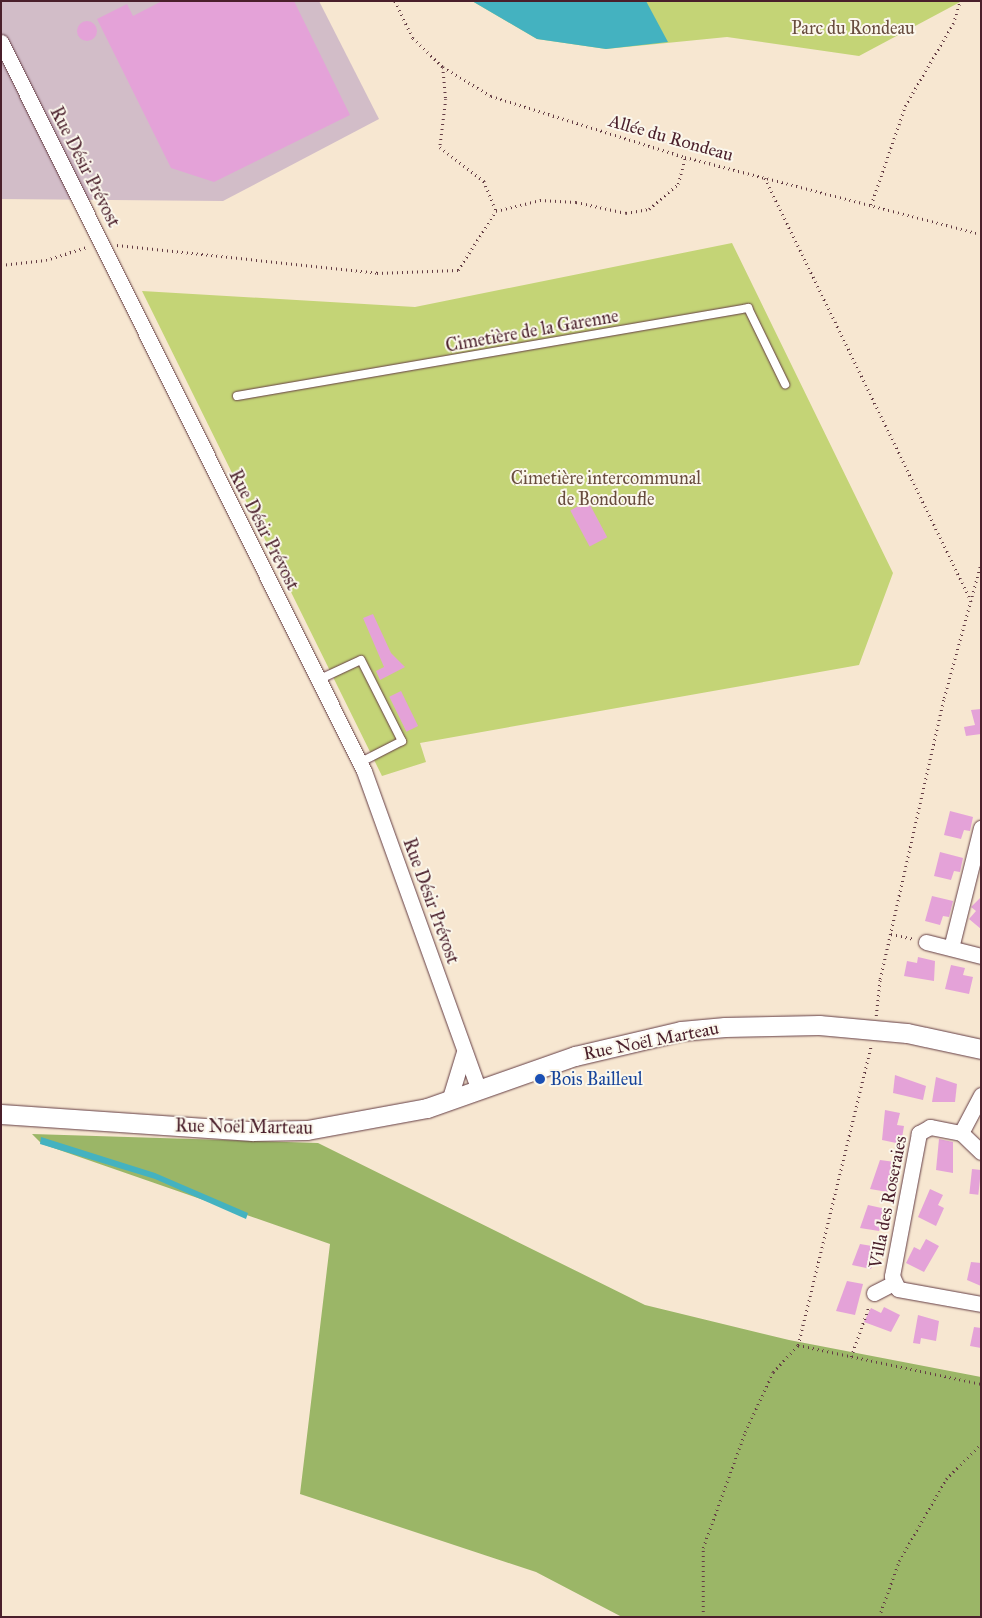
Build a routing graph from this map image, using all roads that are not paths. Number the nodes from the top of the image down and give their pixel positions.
1 (1, 42) edge
2 (785, 384) dead end
3 (237, 396) dead end
4 (318, 680) junction
5 (359, 763) junction
6 (981, 828) edge
7 (926, 942) road end
8 (951, 948) junction
9 (981, 956) edge
10 (464, 1048) junction
11 (981, 1049) edge
12 (480, 1090) junction
13 (981, 1095) edge
14 (449, 1101) junction
15 (1, 1114) edge
16 (961, 1132) junction
17 (981, 1152) edge
18 (892, 1284) junction
19 (874, 1293) road end
20 (981, 1304) edge

1 - 4 street, Rue Désir Prévost
2 - 3 lane, Cimetière de la Garenne
4 - 5 street, Rue Désir Prévost
4 - 5 lane
5 - 10 street, Rue Désir Prévost
6 - 8 street
7 - 8 street
8 - 9 street
10 - 12 street, Rue Désir Prévost
10 - 14 street, Rue Désir Prévost
11 - 12 street, Rue Noël Marteau
12 - 14 street, Rue Noël Marteau
13 - 16 street
14 - 15 street, Rue Noël Marteau
16 - 17 street
16 - 18 street, Villa des Roseraies
18 - 19 street, Villa des Roseraies
18 - 20 street, Villa des Roseraies

